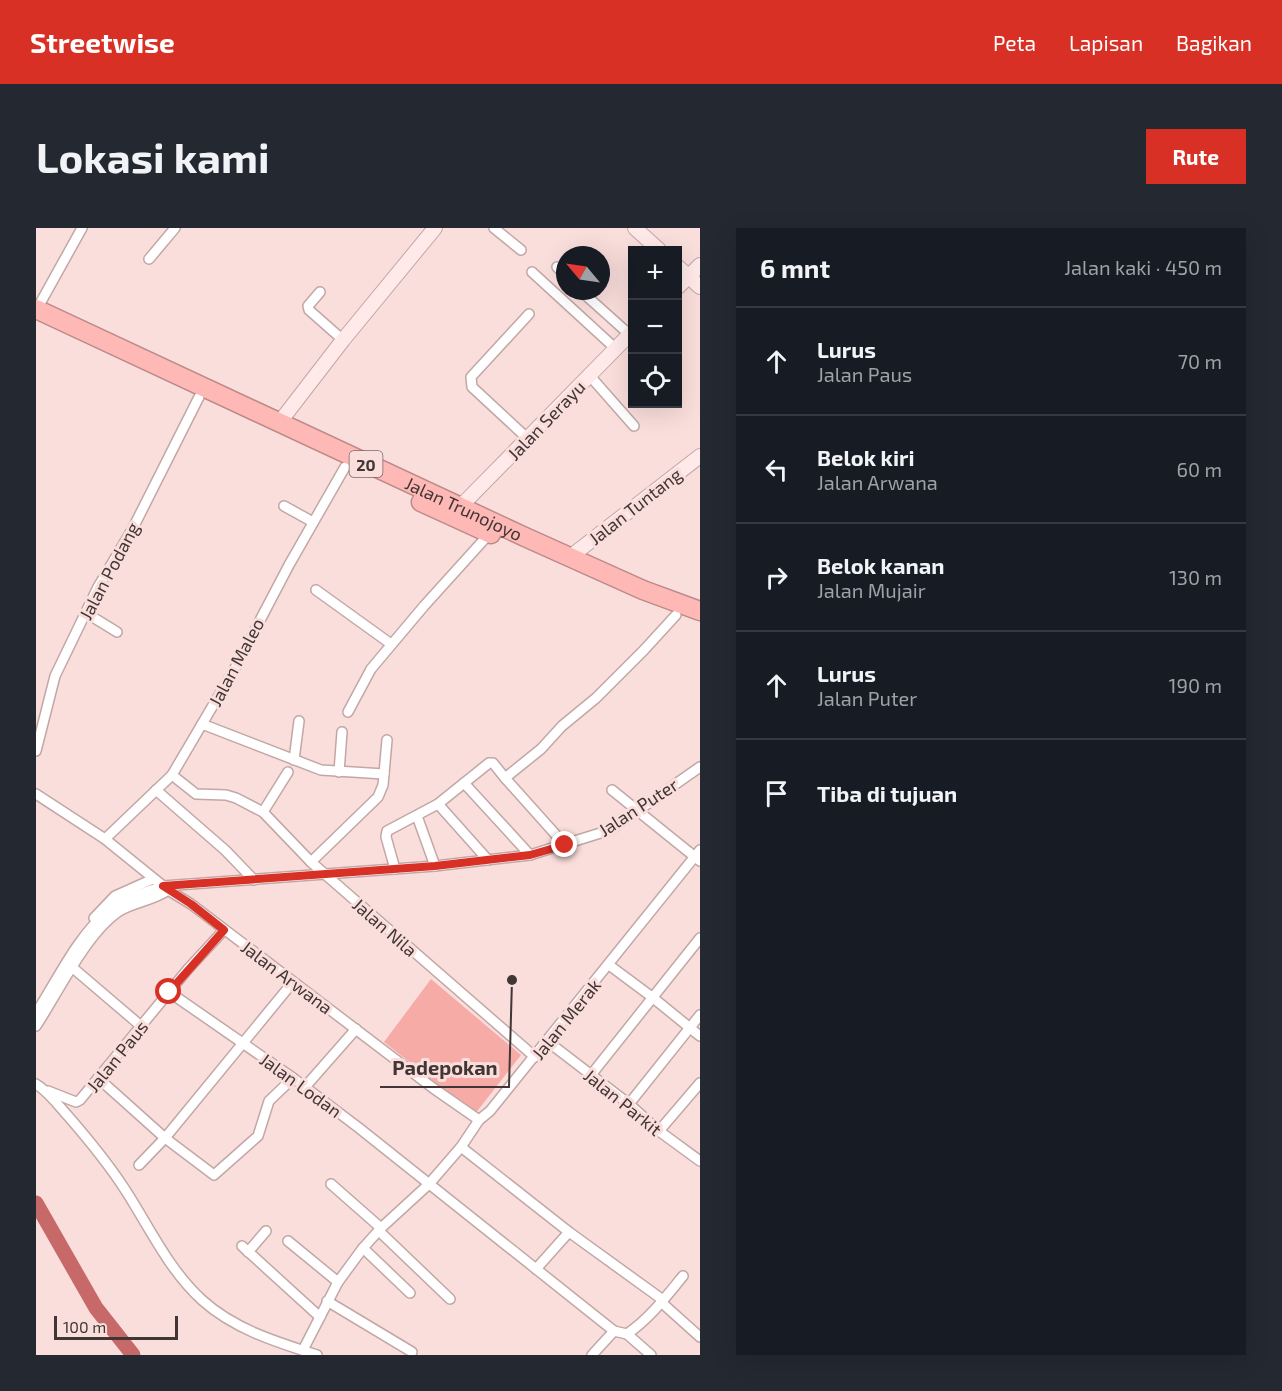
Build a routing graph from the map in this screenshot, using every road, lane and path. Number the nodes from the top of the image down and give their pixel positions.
1 (82, 228) edge
2 (175, 228) edge
3 (435, 228) edge
4 (494, 228) edge
5 (635, 228) edge
6 (655, 246) edge
7 (521, 250) dead end
8 (149, 259) dead end
9 (700, 265) edge
10 (532, 272) dead end
11 (683, 272) edge
12 (700, 287) edge
13 (320, 292) dead end
14 (592, 300) edge
15 (36, 309) edge
16 (529, 314) dead end
17 (36, 321) edge
18 (628, 331) edge
19 (628, 337) edge
20 (343, 340) junction
21 (615, 349) junction
22 (590, 376) junction
23 (199, 397) junction
24 (279, 423) junction
25 (634, 426) dead end
26 (527, 438) junction
27 (700, 456) edge
28 (345, 467) junction
29 (284, 506) dead end
30 (460, 507) junction
31 (313, 522) junction
32 (490, 533) junction
33 (510, 536) junction
34 (570, 557) junction
35 (316, 590) dead end
36 (700, 611) edge
37 (86, 613) junction
38 (676, 615) junction
39 (700, 622) edge
40 (117, 632) dead end
41 (391, 644) junction
42 (348, 712) dead end
43 (299, 721) dead end
44 (202, 724) junction
45 (342, 732) dead end
46 (387, 740) dead end
47 (36, 751) edge
48 (294, 760) junction
49 (700, 766) edge
50 (288, 772) dead end
51 (339, 772) junction
52 (384, 774) junction
53 (172, 775) junction
54 (505, 778) junction
55 (464, 783) junction
56 (156, 790) junction
57 (612, 790) dead end
58 (36, 794) edge
59 (438, 804) junction
60 (637, 811) junction
61 (264, 812) junction
62 (417, 816) junction
63 (105, 839) junction
64 (565, 845) junction
65 (530, 855) junction
66 (698, 856) edge
67 (488, 860) junction
68 (310, 862) junction
69 (435, 866) junction
70 (395, 869) junction
71 (325, 874) junction
72 (153, 879) junction
73 (254, 880) junction
74 (165, 888) junction
75 (224, 930) junction
76 (700, 938) edge
77 (609, 965) junction
78 (73, 968) junction
79 (293, 982) junction
80 (169, 992) junction
81 (652, 997) junction
82 (36, 1004) edge
83 (36, 1012) edge
84 (700, 1015) edge
85 (36, 1026) edge
86 (141, 1026) junction
87 (690, 1028) junction
88 (356, 1029) junction
89 (700, 1036) edge
90 (547, 1041) junction
91 (244, 1044) junction
92 (535, 1057) junction
93 (591, 1074) junction
94 (98, 1078) junction
95 (293, 1078) junction
96 (700, 1083) edge
97 (36, 1084) edge
98 (305, 1087) junction
99 (46, 1090) junction
100 (628, 1104) junction
101 (479, 1120) junction
102 (659, 1131) junction
103 (165, 1138) junction
104 (461, 1147) junction
105 (698, 1156) edge
106 (139, 1165) dead end
107 (331, 1184) dead end
108 (429, 1184) junction
109 (380, 1230) junction
110 (266, 1231) dead end
111 (569, 1232) junction
112 (288, 1241) dead end
113 (363, 1248) junction
114 (536, 1269) junction
115 (683, 1276) dead end
116 (338, 1282) junction
117 (410, 1293) dead end
118 (450, 1299) dead end
119 (327, 1301) junction
120 (662, 1301) junction
121 (320, 1317) junction
122 (614, 1330) junction
123 (627, 1334) junction
124 (700, 1337) edge
125 (303, 1350) junction
126 (412, 1352) dead end
127 (316, 1355) edge
128 (592, 1355) edge
129 (651, 1355) edge

1 - 15 street
2 - 8 street
3 - 20 street
4 - 7 street
5 - 6 street
9 - 11 street
10 - 21 street
11 - 12 street
13 - 20 street
14 - 18 street
15 - 24 highway, Jalan Trunojoyo / 20
16 - 26 street
17 - 23 highway, Jalan Trunojoyo / 20
19 - 21 street, Jalan Serayu
20 - 24 street
21 - 22 street, Jalan Serayu
22 - 25 street
22 - 26 street, Jalan Serayu
23 - 28 highway, Jalan Trunojoyo / 20
23 - 37 street, Jalan Podang
24 - 30 highway, Jalan Trunojoyo / 20
26 - 30 street, Jalan Serayu
27 - 34 street, Jalan Tuntang
28 - 31 street, Jalan Maleo
28 - 32 highway, Jalan Trunojoyo / 20
29 - 31 street
30 - 33 highway, Jalan Trunojoyo / 20
31 - 44 street, Jalan Maleo
32 - 33 highway, Jalan Trunojoyo / 20
32 - 41 street
33 - 34 highway, Jalan Trunojoyo / 20
33 - 38 highway, Jalan Trunojoyo / 20
34 - 36 highway, Jalan Trunojoyo / 20
35 - 41 street
37 - 40 street
37 - 47 street, Jalan Podang
38 - 39 highway, Jalan Trunojoyo / 20
38 - 54 street
41 - 42 street
43 - 48 street
44 - 48 street
44 - 53 street, Jalan Maleo
45 - 51 street
46 - 52 street
48 - 51 street
49 - 60 street, Jalan Puter
50 - 61 street
51 - 52 street
52 - 68 street
53 - 56 street, Jalan Maleo
53 - 61 street, Jalan Nila
54 - 55 street
54 - 64 street
55 - 59 street
55 - 65 street
56 - 63 street, Jalan Maleo
56 - 73 street
57 - 60 street
58 - 63 street, Jalan Arwana
59 - 62 street
59 - 67 street
60 - 64 street, Jalan Puter
60 - 66 street
61 - 68 street, Jalan Nila
62 - 69 street
62 - 70 street
63 - 72 street, Jalan Arwana
64 - 65 street, Jalan Puter
65 - 67 street, Jalan Puter
66 - 77 street, Jalan Merak
67 - 69 street, Jalan Puter
68 - 71 street, Jalan Nila
69 - 70 street, Jalan Puter
70 - 71 street, Jalan Puter
71 - 73 street, Jalan Puter
71 - 92 street, Jalan Nila
72 - 74 street, Jalan Arwana
72 - 82 street
73 - 74 street, Jalan Puter
74 - 75 street, Jalan Arwana
74 - 78 street
74 - 83 street
75 - 79 street, Jalan Arwana
75 - 80 street, Jalan Paus
76 - 81 street
77 - 81 street
77 - 90 street, Jalan Merak
78 - 85 street
78 - 86 street
79 - 88 street, Jalan Arwana
79 - 91 street
80 - 86 street, Jalan Paus
80 - 91 street, Jalan Lodan
81 - 87 street
81 - 93 street
84 - 87 street
86 - 94 street, Jalan Paus
87 - 89 street
87 - 100 street
88 - 98 street
88 - 101 street, Jalan Arwana
90 - 92 street, Jalan Merak
90 - 93 street, Jalan Parkit
91 - 95 street, Jalan Lodan
91 - 103 street
92 - 101 street, Jalan Merak
93 - 100 street, Jalan Parkit
94 - 99 street, Jalan Paus
94 - 103 street
95 - 98 street, Jalan Lodan
95 - 103 street
96 - 102 street
97 - 99 street
98 - 108 street, Jalan Lodan
99 - 125 street
100 - 102 street, Jalan Parkit
101 - 104 street, Jalan Merak
102 - 105 street, Jalan Parkit
103 - 106 street
104 - 108 street, Jalan Merak
104 - 111 street
107 - 109 street
108 - 109 street, Jalan Merak
108 - 114 street, Jalan Lodan
109 - 113 street, Jalan Merak
109 - 118 street
110 - 121 street
111 - 114 street
111 - 120 street
112 - 116 street
113 - 116 street, Jalan Merak
113 - 117 street
114 - 122 street, Jalan Lodan
115 - 120 street
116 - 119 street, Jalan Merak
119 - 121 street, Jalan Merak
119 - 126 street
120 - 123 street
120 - 124 street
121 - 125 street, Jalan Merak
122 - 123 street
122 - 128 street
123 - 129 street
125 - 127 street

